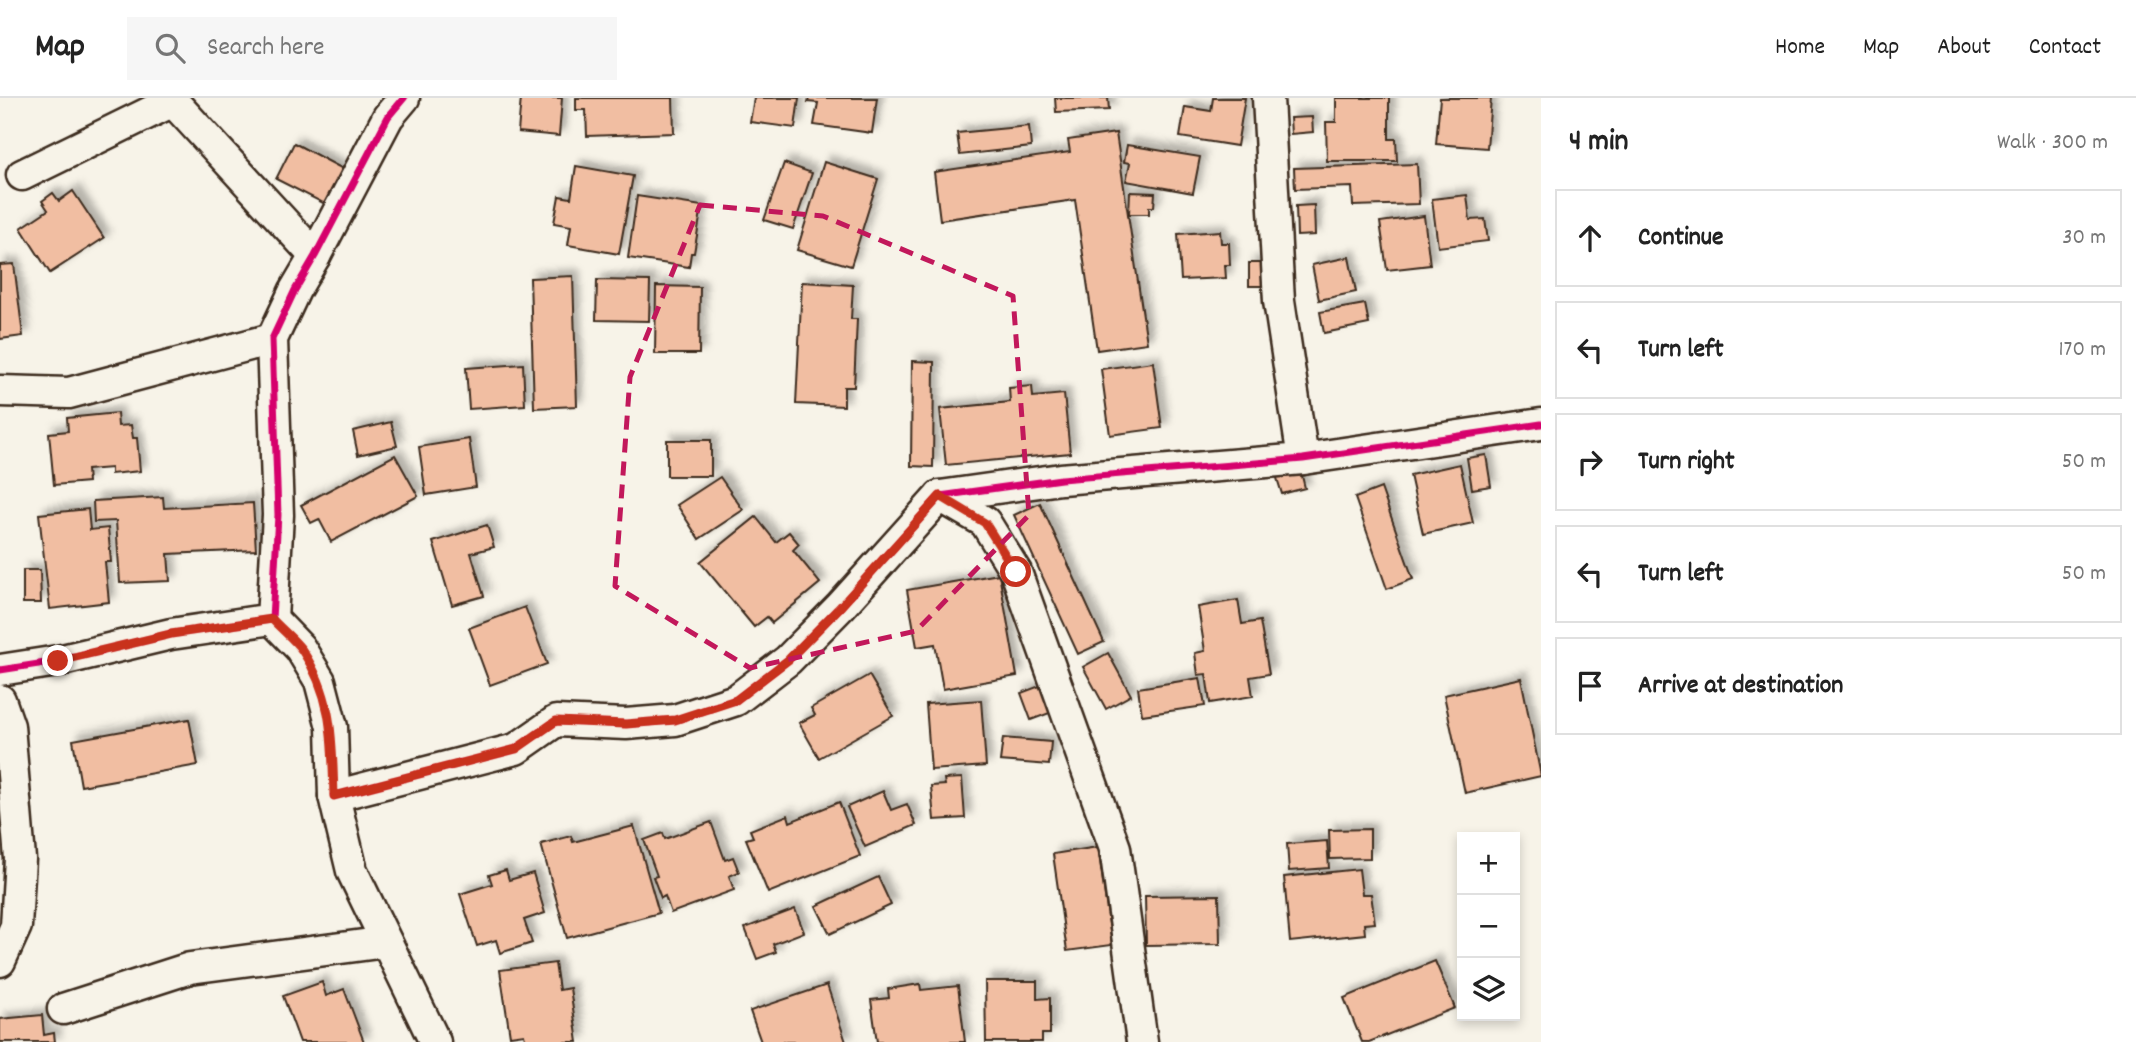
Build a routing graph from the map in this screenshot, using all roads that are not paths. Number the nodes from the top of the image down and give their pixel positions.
1 (404, 98) edge
2 (1268, 98) edge
3 (172, 99) edge
4 (22, 175) dead end
5 (315, 256) junction
6 (272, 339) junction
7 (0, 391) edge
8 (1541, 424) edge
9 (1303, 459) junction
10 (940, 496) junction
11 (272, 619) junction
12 (0, 670) edge
13 (0, 700) edge
14 (334, 796) junction
15 (386, 942) junction
16 (0, 961) edge
17 (64, 1009) dead end
18 (435, 1042) edge
19 (1142, 1042) edge

1 - 5 street
2 - 9 street
3 - 4 street
3 - 5 street
5 - 6 street
6 - 7 street
6 - 11 street
8 - 9 street
9 - 10 street
10 - 14 street
10 - 19 street
11 - 12 street
11 - 14 street
13 - 16 street
14 - 15 street
15 - 17 street
15 - 18 street

